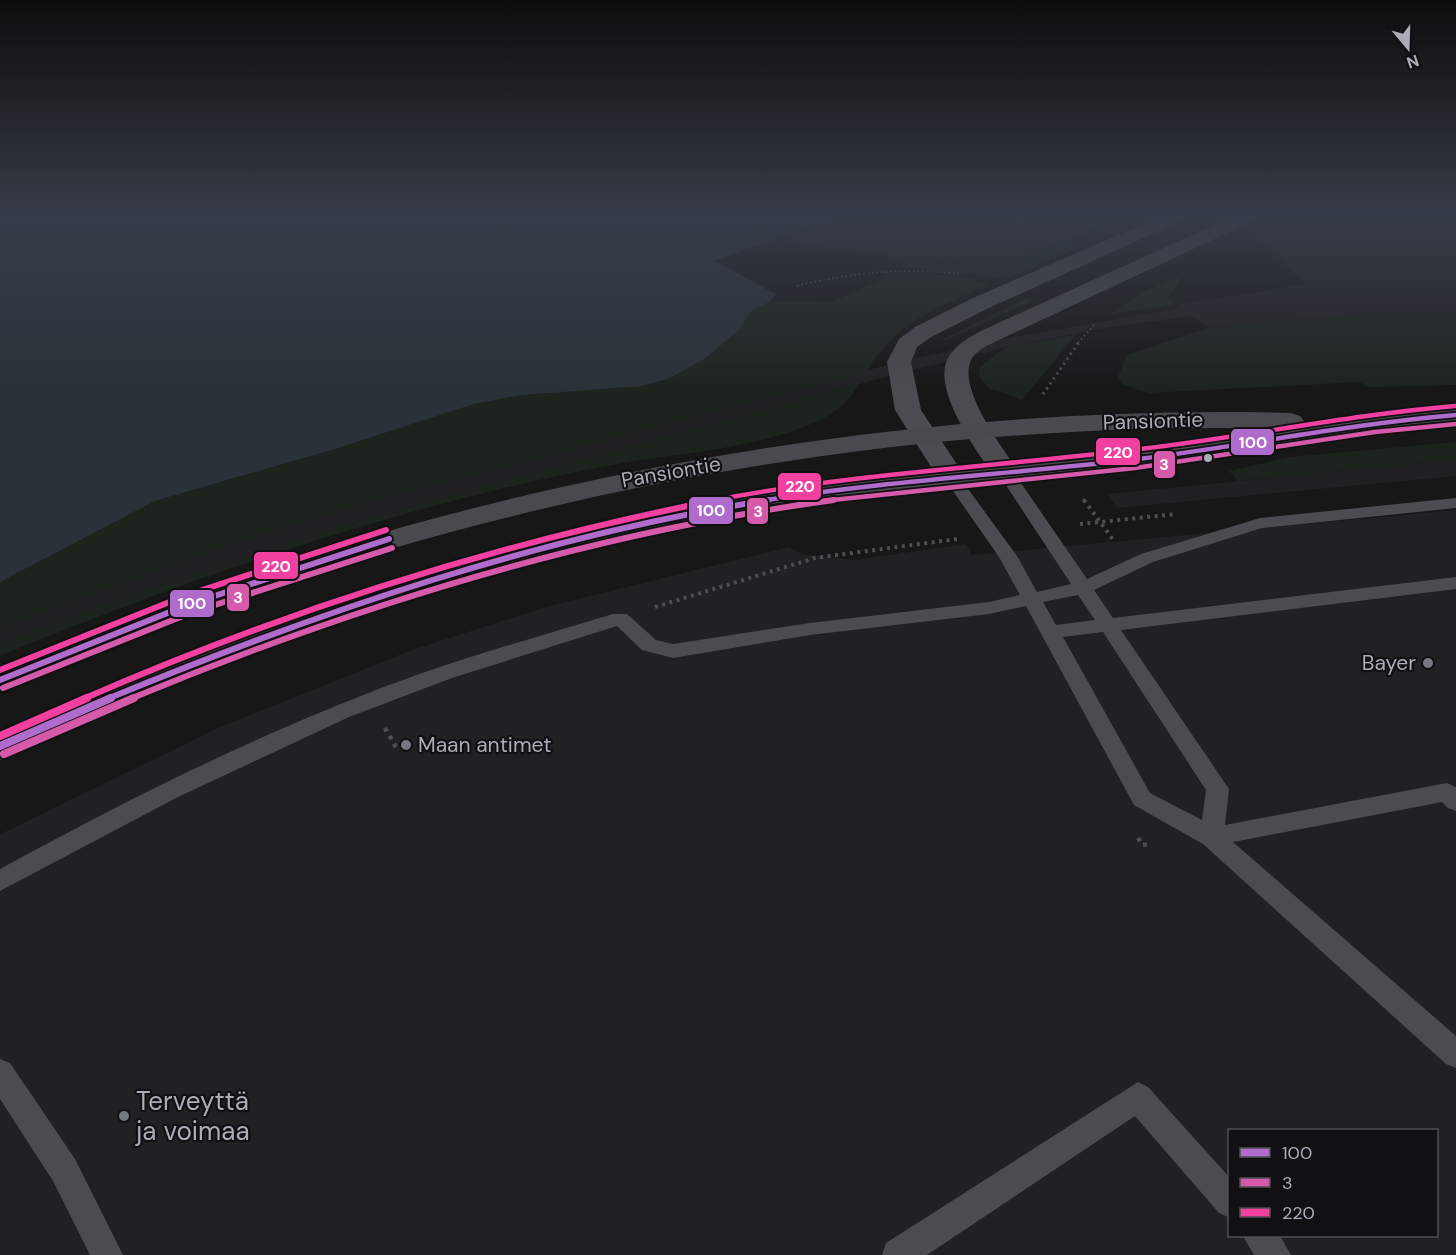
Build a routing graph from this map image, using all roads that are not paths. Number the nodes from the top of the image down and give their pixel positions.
1 (1045, 275) edge
2 (1124, 275) edge
3 (1456, 415) edge
4 (1371, 422) junction
5 (980, 431) junction
6 (924, 436) junction
7 (1006, 473) junction
8 (952, 478) junction
9 (1456, 503) edge
10 (1456, 584) edge
11 (1082, 588) junction
12 (1032, 597) junction
13 (1106, 625) junction
14 (1051, 632) junction
15 (0, 680) edge
16 (0, 746) edge
17 (1456, 802) edge
18 (1211, 837) junction
19 (0, 881) edge
20 (1456, 1054) edge
21 (0, 1073) edge
22 (1228, 1200) edge
23 (1259, 1237) edge
24 (107, 1255) edge
25 (898, 1255) edge
26 (1275, 1255) edge

1 - 6 street
2 - 5 street
3 - 4 street, Pansiontie
4 - 5 street, Pansiontie
4 - 7 street, Pansiontie
5 - 6 street, Pansiontie
5 - 7 street
6 - 8 street
6 - 15 street, Pansiontie
7 - 8 street, Pansiontie
7 - 11 lane
8 - 12 lane
8 - 16 street, Pansiontie
9 - 11 lane
10 - 13 lane
11 - 12 lane
11 - 13 lane
12 - 14 lane
12 - 19 lane
13 - 14 lane
13 - 18 lane
14 - 18 lane
17 - 18 lane
18 - 20 lane
21 - 24 lane
22 - 25 lane
23 - 26 lane

